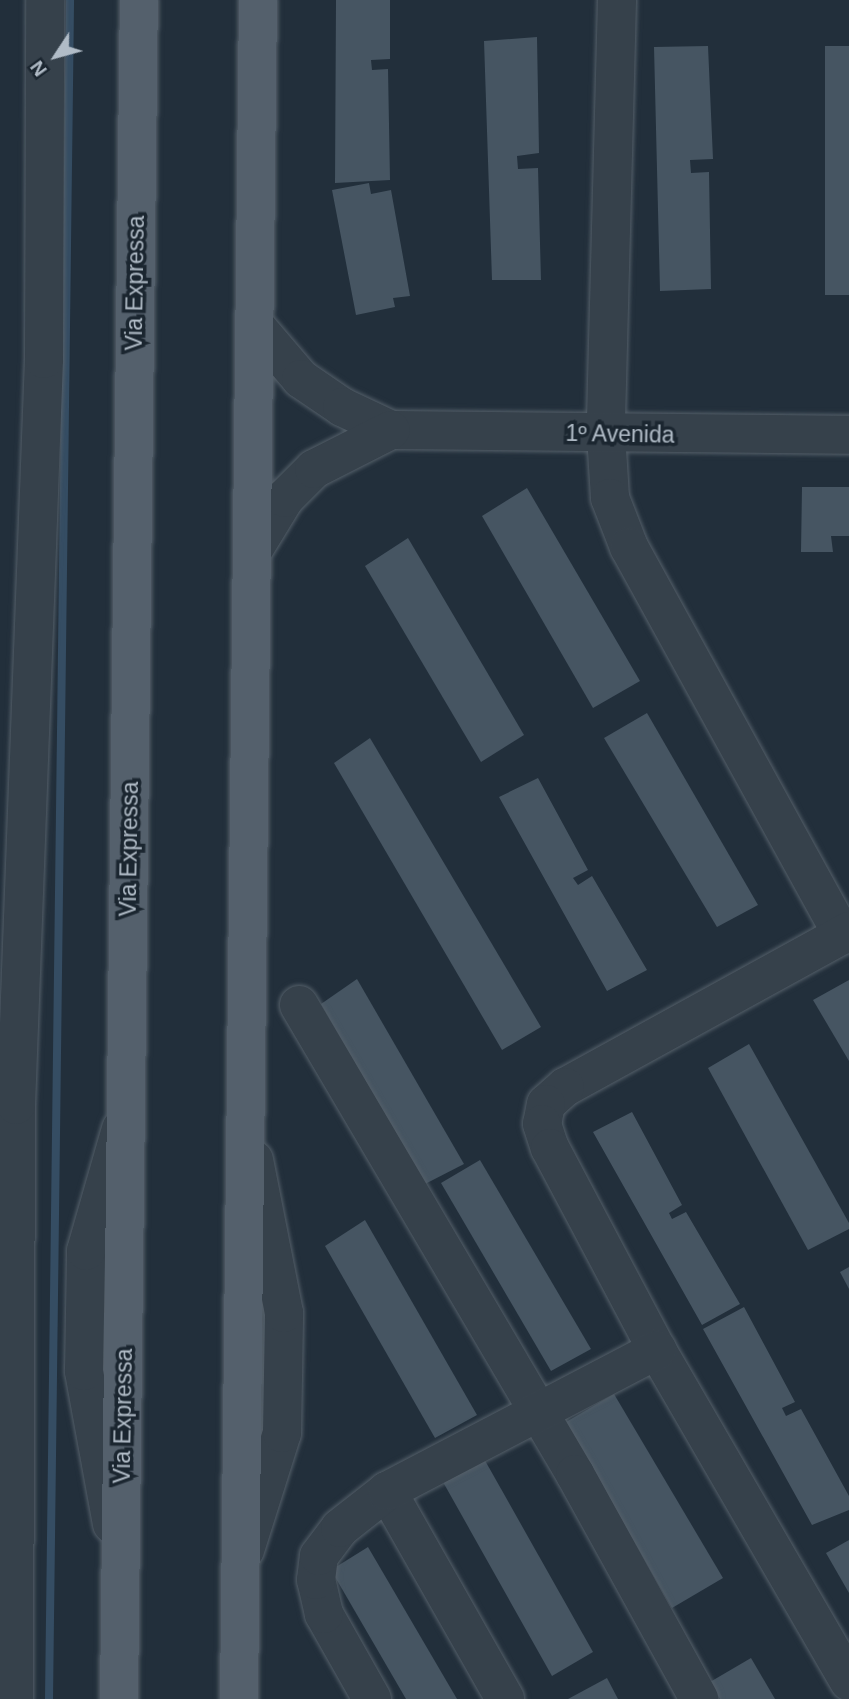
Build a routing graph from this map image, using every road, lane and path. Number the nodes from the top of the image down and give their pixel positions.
1 (45, 0) edge
2 (139, 0) edge
3 (258, 0) edge
4 (617, 0) edge
5 (254, 324) junction
6 (391, 430) junction
7 (606, 434) junction
8 (849, 435) edge
9 (252, 552) junction
10 (845, 933) edge
11 (299, 1005) dead end
12 (8, 1106) edge
13 (657, 1350) junction
14 (538, 1411) junction
15 (8, 1482) edge
16 (387, 1491) junction
17 (849, 1681) edge
18 (14, 1699) edge
19 (119, 1699) edge
20 (239, 1699) edge
21 (372, 1699) edge
22 (506, 1699) edge
23 (699, 1699) edge

1 - 12 street
2 - 19 main road, Via Expressa
3 - 5 main road
4 - 7 street
5 - 6 street
5 - 9 main road
6 - 7 street, 1º Avenida
6 - 9 street
7 - 8 street, 1º Avenida
7 - 10 street
9 - 20 main road
10 - 13 street
11 - 14 street
12 - 15 street
13 - 14 street
13 - 17 street
14 - 16 street
14 - 23 street
15 - 18 street
16 - 21 street
16 - 22 street

